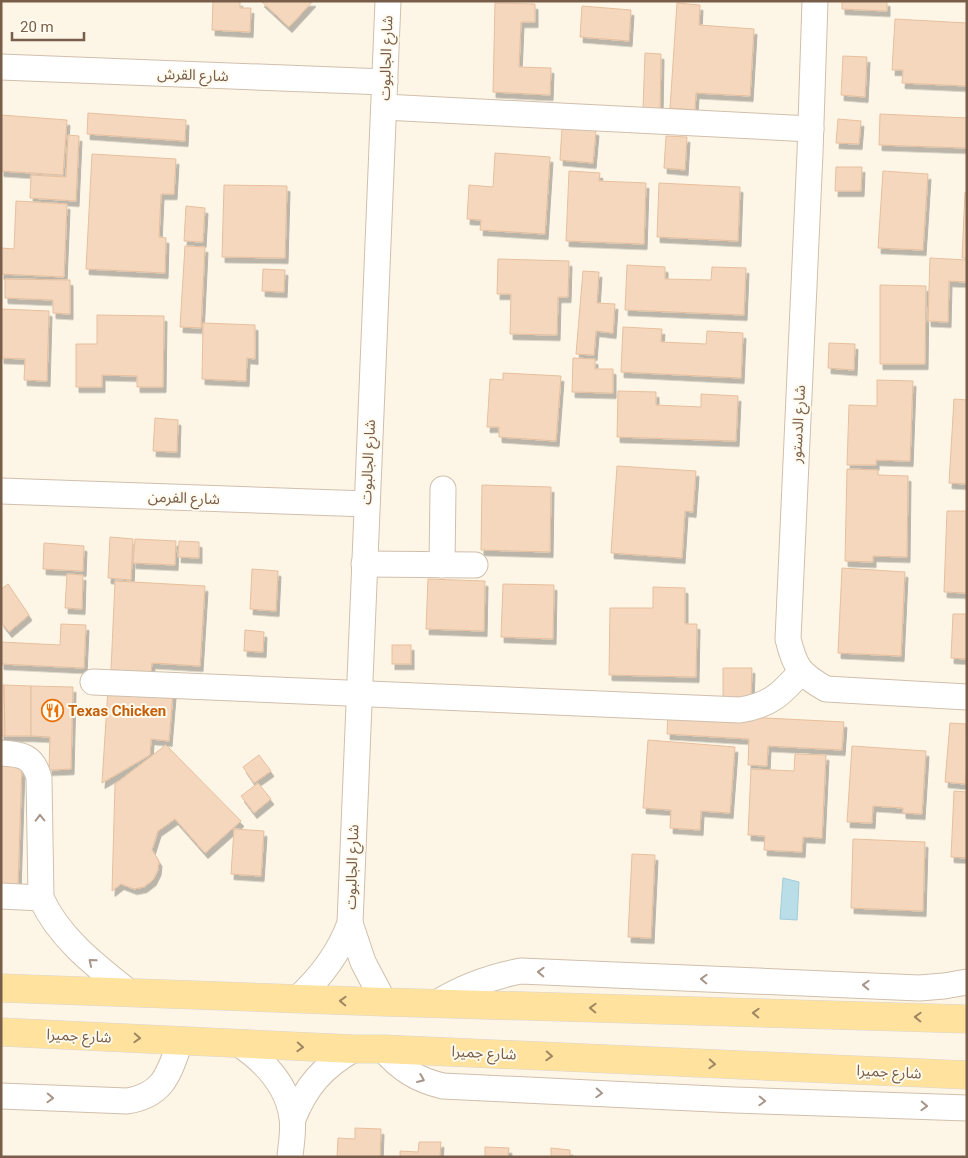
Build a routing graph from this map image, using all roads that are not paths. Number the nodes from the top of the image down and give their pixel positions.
1 (388, 1) edge
2 (816, 1) edge
3 (1, 67) edge
4 (384, 82) junction
5 (384, 107) junction
6 (811, 129) junction
7 (443, 489) dead end
8 (1, 491) edge
9 (366, 504) junction
10 (364, 564) junction
11 (442, 565) junction
12 (474, 565) dead end
13 (801, 672) junction
14 (93, 682) dead end
15 (360, 694) junction
16 (967, 697) edge
17 (1, 753) edge
18 (1, 896) edge
19 (41, 898) junction
20 (350, 923) junction
21 (967, 982) edge
22 (1, 988) edge
23 (130, 993) junction
24 (297, 999) junction
25 (384, 1002) junction
26 (435, 1004) junction
27 (967, 1019) edge
28 (1, 1032) edge
29 (181, 1040) junction
30 (239, 1044) junction
31 (354, 1049) junction
32 (383, 1049) junction
33 (967, 1075) edge
34 (1, 1096) edge
35 (967, 1108) edge
36 (293, 1119) junction
37 (290, 1157) edge

1 - 4 street, شارع الجالبوت
2 - 6 street, شارع الدستور
3 - 4 street, شارع القرش
4 - 5 street, شارع الجالبوت
5 - 6 street
5 - 9 street, شارع الجالبوت
6 - 13 street, شارع الدستور
7 - 11 street
8 - 9 street, شارع الفرمن
9 - 10 street, شارع الجالبوت
10 - 11 street
10 - 15 street, شارع الجالبوت
11 - 12 street
13 - 15 street
13 - 16 street
14 - 15 street
15 - 20 street, شارع الجالبوت
19 -> 17 street
18 - 19 street
23 -> 19 street
20 - 24 street, شارع الجالبوت
20 - 25 street, شارع الجالبوت
21 -> 26 street
22 - 23 main road
23 - 24 main road
25 -> 24 main road
25 - 26 main road
27 -> 26 main road
28 -> 29 main road, شارع جميرا
29 - 30 main road, شارع جميرا
34 -> 29 street
30 -> 31 main road, شارع جميرا
30 - 36 street
31 - 32 main road, شارع جميرا
31 - 36 street
32 -> 33 main road, شارع جميرا
32 -> 35 street
36 - 37 street

